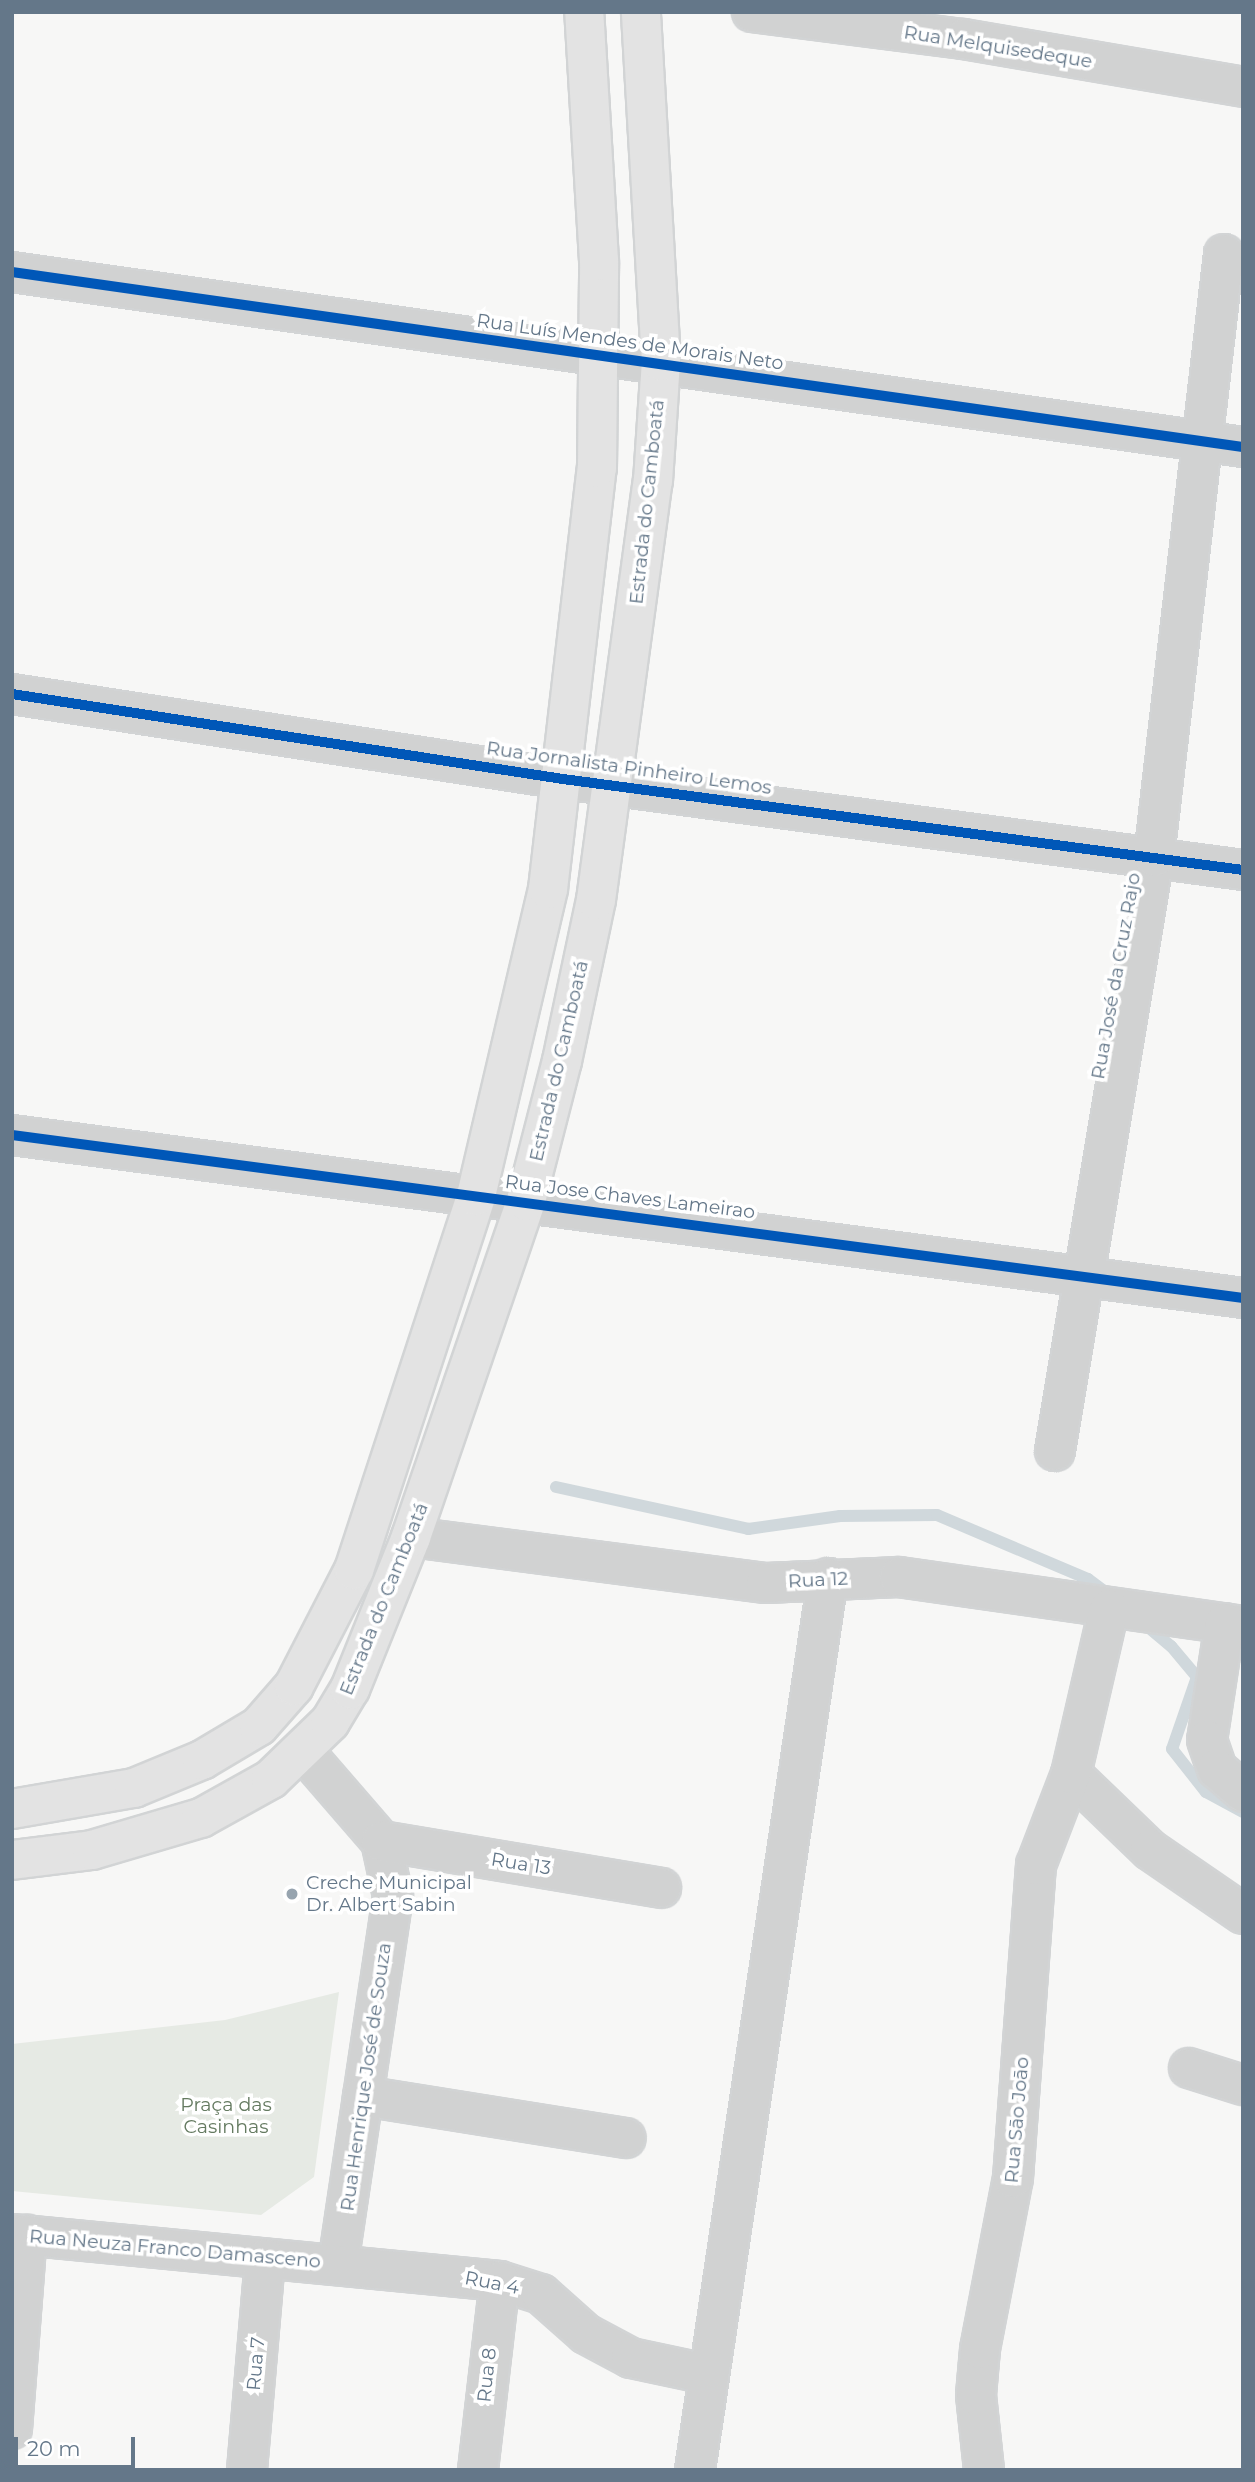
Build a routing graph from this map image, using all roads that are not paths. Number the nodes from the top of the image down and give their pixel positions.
1 (584, 12) edge
2 (640, 12) edge
3 (752, 12) edge
4 (1243, 87) edge
5 (1224, 254) dead end
6 (12, 272) edge
7 (600, 357) junction
8 (661, 361) junction
9 (1204, 443) junction
10 (1243, 447) edge
11 (12, 694) edge
12 (563, 779) junction
13 (614, 784) junction
14 (1154, 857) junction
15 (1243, 870) edge
16 (12, 1135) edge
17 (476, 1196) junction
18 (526, 1201) junction
19 (1084, 1274) junction
20 (1243, 1298) edge
21 (1055, 1451) dead end
22 (411, 1538) junction
23 (828, 1578) junction
24 (1122, 1611) junction
25 (1234, 1625) edge
26 (304, 1752) junction
27 (1071, 1774) junction
28 (1243, 1792) edge
29 (12, 1809) edge
30 (382, 1841) junction
31 (12, 1860) edge
32 (661, 1888) dead end
33 (1243, 1914) edge
34 (1189, 2068) dead end
35 (1243, 2085) edge
36 (363, 2096) junction
37 (626, 2138) dead end
38 (20, 2234) edge
39 (265, 2259) junction
40 (338, 2263) junction
41 (500, 2281) junction
42 (706, 2374) junction
43 (12, 2429) edge
44 (247, 2470) edge
45 (478, 2470) edge
46 (695, 2470) edge
47 (984, 2470) edge

1 - 7 main road, Estrada do Camboatá
2 - 8 main road, Estrada do Camboatá
3 - 4 street, Rua Melquisedeque
5 - 9 street, Rua José da Cruz Rajo
6 - 7 street, Rua Luís Mendes de Morais Neto
7 - 8 street, Rua Luís Mendes de Morais Neto
7 - 12 main road, Estrada do Camboatá
8 - 9 street, Rua Luís Mendes de Morais Neto
8 - 13 main road, Estrada do Camboatá
9 - 10 street, Rua Luís Mendes de Morais Neto
9 - 14 street, Rua José da Cruz Rajo
11 - 12 street, Rua Jornalista Pinheiro Lemos
12 - 13 street, Rua Jornalista Pinheiro Lemos
12 - 17 main road, Estrada do Camboatá
13 - 14 street, Rua Jornalista Pinheiro Lemos
13 - 18 main road, Estrada do Camboatá
14 - 15 street, Rua Jornalista Pinheiro Lemos
14 - 19 street, Rua José da Cruz Rajo
16 - 17 street, Rua Jose Chaves Lameirao
17 - 18 street, Rua Jose Chaves Lameirao
17 - 29 main road, Estrada do Camboatá
18 - 19 street, Rua Jose Chaves Lameirao
18 - 22 main road, Estrada do Camboatá
19 - 20 street, Rua Jose Chaves Lameirao
19 - 21 street, Rua José da Cruz Rajo
22 - 23 street, Rua 12
22 - 26 main road, Estrada do Camboatá
23 - 24 street, Rua 12
23 - 42 street
24 - 25 street, Rua 12
24 - 27 street, Rua Sāo Joāo
25 - 28 street
26 - 30 street, Rua Henrique José de Souza
26 - 31 main road, Estrada do Camboatá
27 - 33 street
27 - 47 street, Rua Sāo Joāo
30 - 32 street, Rua 13
30 - 36 street, Rua Henrique José de Souza
34 - 35 street
36 - 37 street
36 - 40 street, Rua Henrique José de Souza
38 - 39 street, Rua Neuza Franco Damasceno
38 - 43 street
39 - 40 street, Rua Neuza Franco Damasceno
39 - 44 street, Rua 7
40 - 41 street, Rua 4
41 - 42 street, Rua 4
41 - 45 street, Rua 8
42 - 46 street

